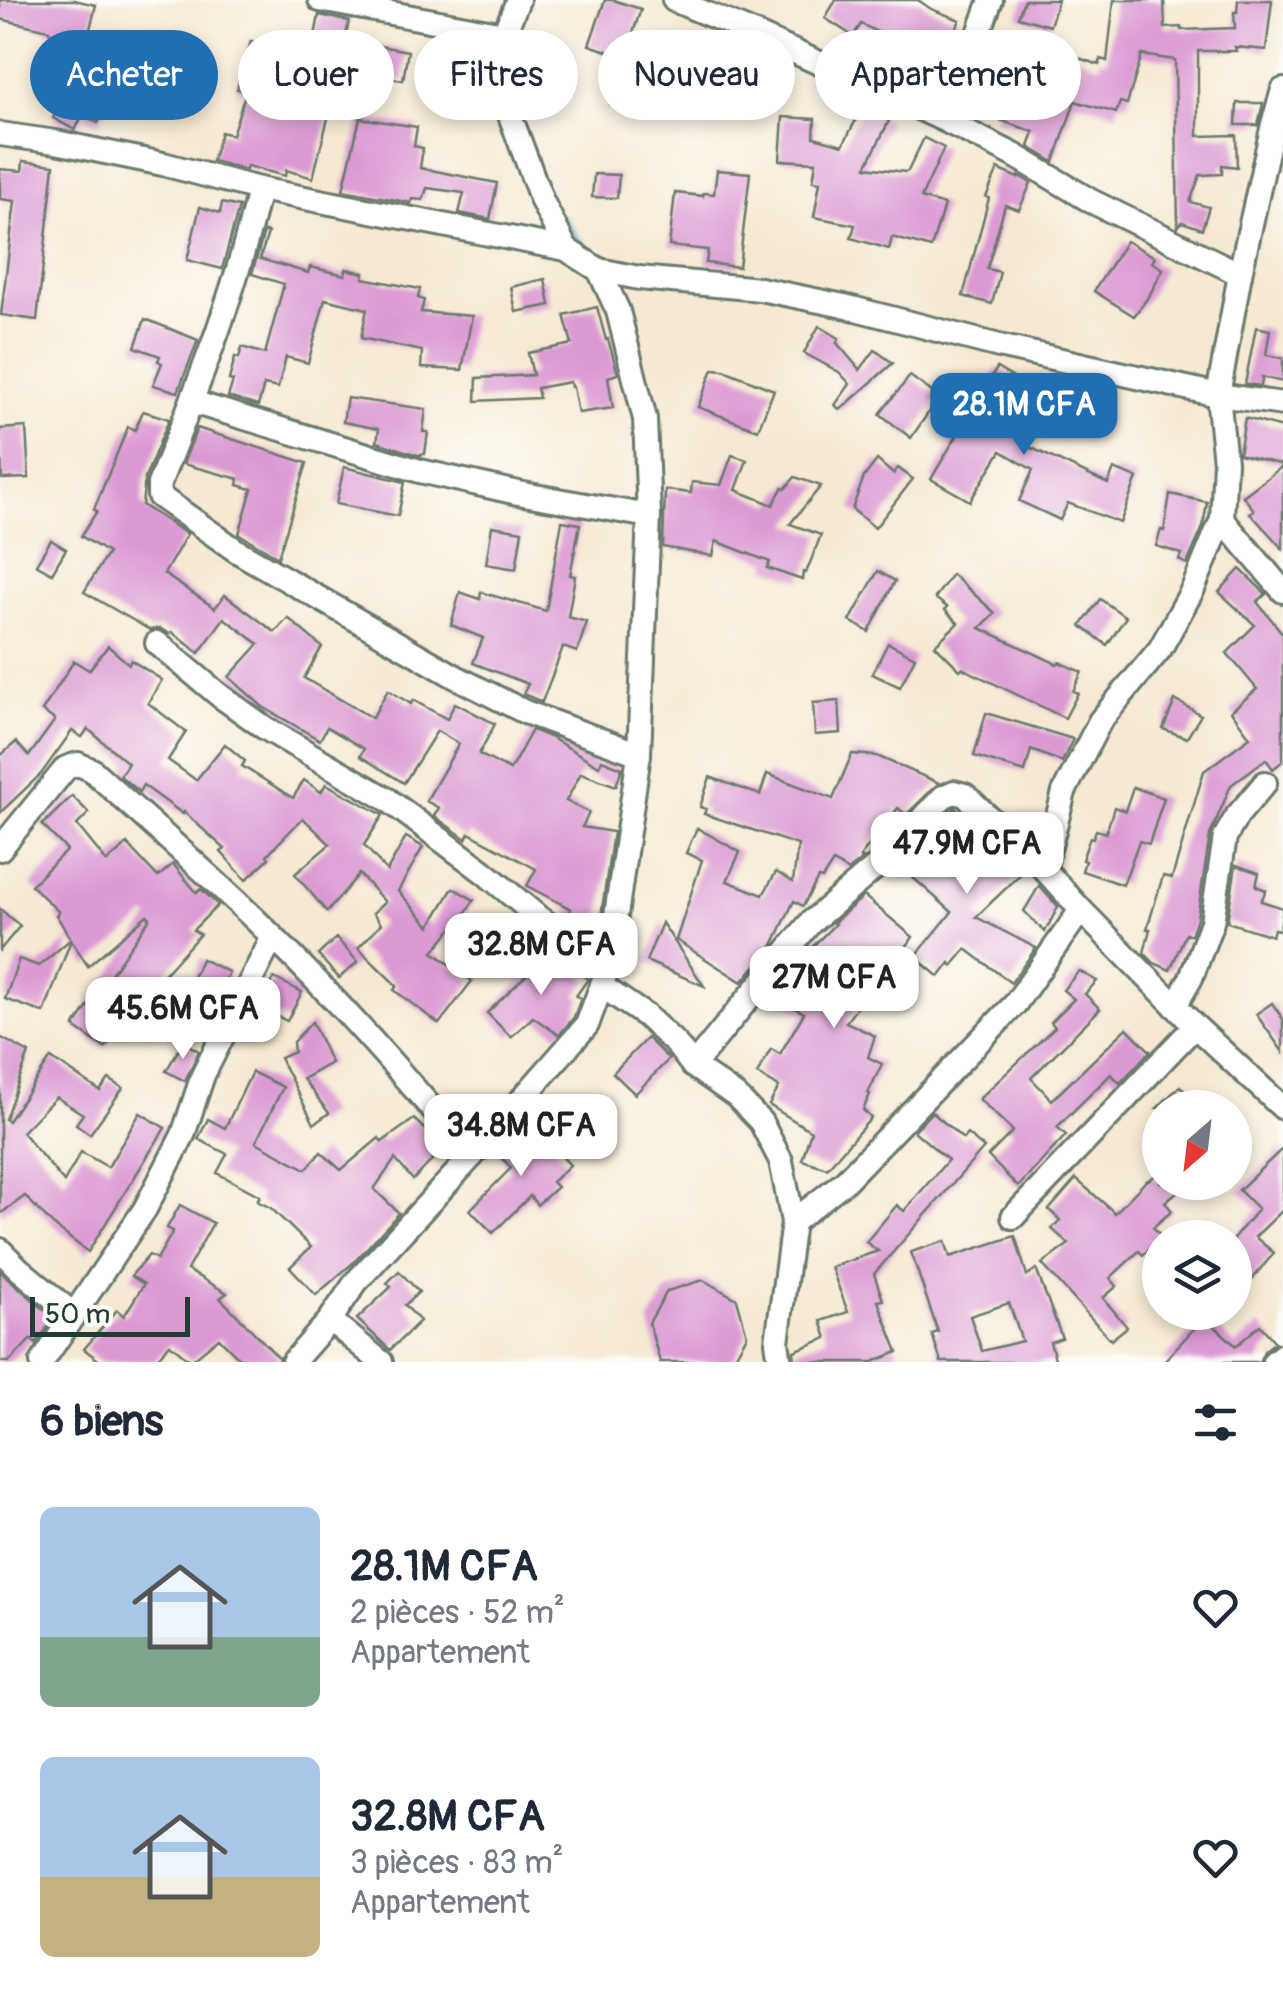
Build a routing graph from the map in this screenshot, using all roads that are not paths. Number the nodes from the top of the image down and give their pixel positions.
1 (320, 0) edge
2 (518, 0) edge
3 (674, 0) edge
4 (991, 0) edge
5 (482, 30) edge
6 (506, 30) edge
7 (980, 30) edge
8 (815, 61) edge
9 (1283, 90) edge
10 (512, 120) edge
11 (944, 120) edge
12 (1278, 125) edge
13 (0, 134) edge
14 (259, 188) junction
15 (566, 248) junction
16 (600, 270) junction
17 (1240, 274) junction
18 (639, 278) junction
19 (618, 310) junction
20 (1218, 394) junction
21 (192, 402) junction
22 (1283, 404) edge
23 (649, 516) junction
24 (1222, 519) junction
25 (1283, 590) edge
26 (157, 643) dead end
27 (640, 754) junction
28 (1266, 783) dead end
29 (0, 849) edge
30 (1044, 869) junction
31 (1080, 910) junction
32 (273, 937) junction
33 (606, 976) junction
34 (1175, 1006) junction
35 (1195, 1026) junction
36 (693, 1066) junction
37 (1283, 1108) edge
38 (472, 1156) junction
39 (1013, 1217) dead end
40 (794, 1222) junction
41 (0, 1250) edge
42 (74, 1316) junction
43 (330, 1320) junction
44 (1283, 1355) edge
45 (42, 1362) edge
46 (293, 1362) edge
47 (381, 1362) edge
48 (780, 1362) edge
49 (1274, 1362) edge

1 - 5 street
2 - 6 street
3 - 8 street
4 - 7 street
9 - 12 street
10 - 15 street
11 - 17 street
12 - 17 street
13 - 14 street
14 - 15 street
14 - 21 street
15 - 16 street
16 - 18 street
16 - 19 street
17 - 20 street
18 - 19 street
18 - 20 street
19 - 23 street
20 - 22 street
20 - 24 street
21 - 23 street
21 - 27 street
23 - 27 street
24 - 25 street
24 - 30 street
26 - 33 street
27 - 33 street
28 - 34 street
29 - 32 street
30 - 31 street
30 - 36 street
31 - 34 street
31 - 40 street
32 - 38 street
32 - 42 street
33 - 36 street
33 - 38 street
34 - 35 street
35 - 37 street
35 - 39 street
36 - 40 street
38 - 43 street
40 - 48 street
41 - 42 street
42 - 45 street
43 - 46 street
43 - 47 street
44 - 49 street

